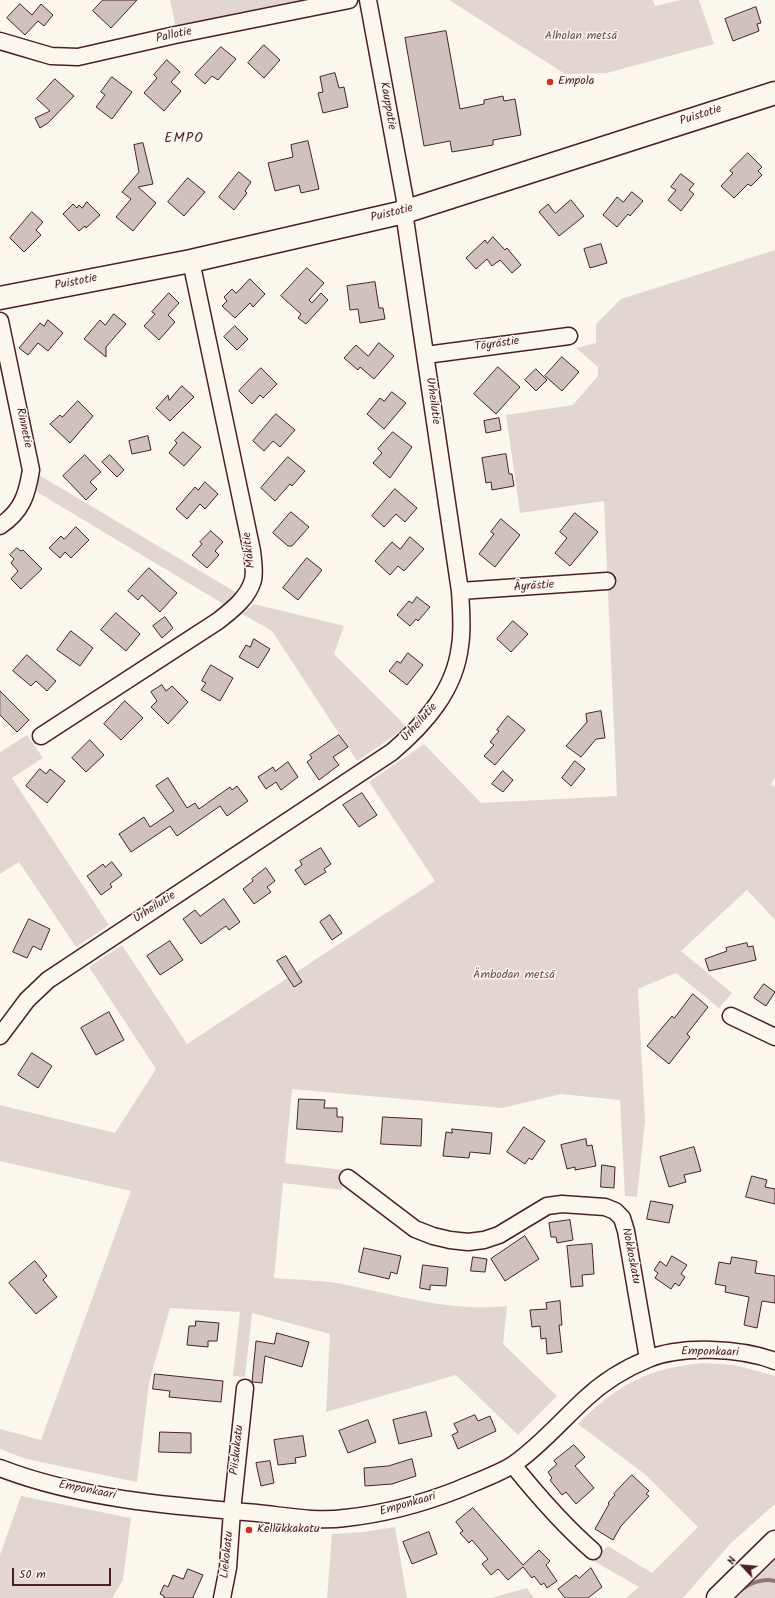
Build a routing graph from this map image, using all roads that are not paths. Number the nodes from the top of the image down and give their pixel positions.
1 (349, 0) edge
2 (368, 0) edge
3 (0, 41) edge
4 (775, 93) edge
5 (404, 212) junction
6 (191, 261) junction
7 (0, 298) edge
8 (0, 321) edge
9 (569, 336) dead end
10 (426, 355) junction
11 (0, 526) edge
12 (607, 581) dead end
13 (460, 591) junction
14 (41, 736) dead end
15 (731, 1016) dead end
16 (0, 1036) edge
17 (775, 1037) edge
18 (348, 1178) dead end
19 (648, 1359) junction
20 (775, 1361) edge
21 (245, 1388) dead end
22 (513, 1465) junction
23 (0, 1468) edge
24 (232, 1511) junction
25 (775, 1542) edge
26 (593, 1551) dead end
27 (222, 1598) edge
28 (718, 1598) edge

1 - 3 street, Pallotie
2 - 5 street, Kauppatie
4 - 5 street, Puistotie
5 - 6 street, Puistotie
5 - 10 street, Urheilutie
6 - 7 street, Puistotie
6 - 14 street, Mäkitie
8 - 11 street, Rinnetie
9 - 10 street, Töyrästie
10 - 13 street, Urheilutie
12 - 13 street, Äyrästie
13 - 16 street, Urheilutie
15 - 17 street
18 - 19 street, Nokkoskatu
19 - 20 street, Emponkaari
19 - 22 street, Emponkaari
21 - 24 street, Piiskukatu
22 - 24 street, Emponkaari
22 - 26 street
23 - 24 street, Emponkaari
24 - 27 street, Liekokatu
25 - 28 street

